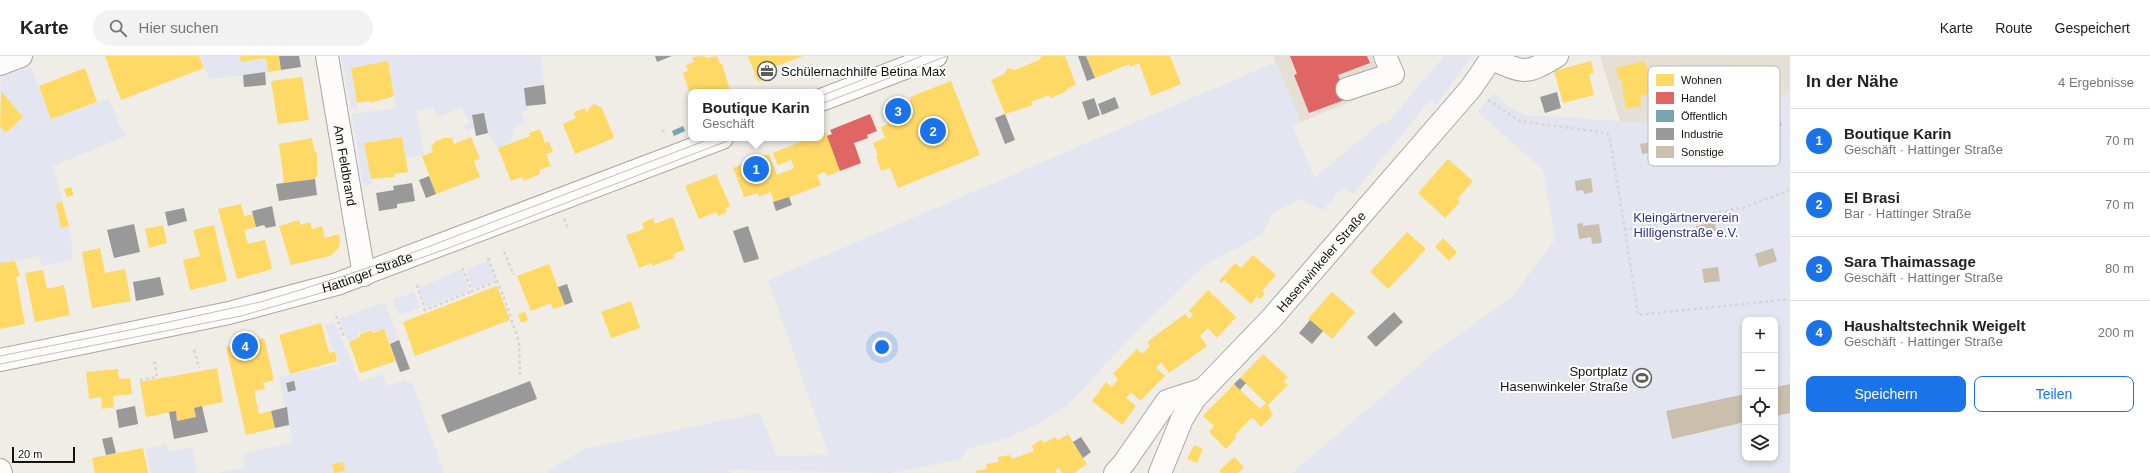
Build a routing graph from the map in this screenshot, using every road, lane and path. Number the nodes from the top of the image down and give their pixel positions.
1 (21, 56) edge
2 (327, 56) edge
3 (936, 56) edge
4 (1385, 56) edge
5 (1557, 56) edge
6 (1492, 58) edge
7 (0, 64) edge
8 (1472, 88) junction
9 (1347, 89) dead end
10 (824, 99) edge
11 (662, 130) dead end
12 (666, 133) dead end
13 (714, 141) edge
14 (1790, 190) edge
15 (564, 219) dead end
16 (568, 228) dead end
17 (1625, 230) junction
18 (504, 252) dead end
19 (488, 258) dead end
20 (462, 268) dead end
21 (364, 275) junction
22 (514, 275) dead end
23 (498, 280) junction
24 (417, 286) dead end
25 (472, 292) junction
26 (1790, 299) edge
27 (336, 316) dead end
28 (344, 338) dead end
29 (194, 350) dead end
30 (154, 358) dead end
31 (0, 360) edge
32 (198, 368) dead end
33 (520, 375) dead end
34 (140, 380) dead end
35 (1201, 390) junction
36 (0, 470) edge
37 (1, 473) edge
38 (1115, 473) edge
39 (1160, 473) edge

1 - 7 street
2 - 21 street, Am Feldbrand
3 - 10 street
4 - 9 street
5 - 6 street
6 - 8 street, Hasenwinkeler Straße
8 - 17 path
8 - 35 street, Hasenwinkeler Straße
11 - 12 path
13 - 21 street, Hattinger Straße
14 - 17 path
15 - 16 path
17 - 26 path
18 - 22 path
19 - 23 path
20 - 25 path
21 - 31 street, Hattinger Straße
23 - 25 path
23 - 33 path
24 - 25 path
27 - 28 path
29 - 32 path
30 - 34 path
35 - 38 street
35 - 39 street, Hasenwinkeler Straße
36 - 37 street

